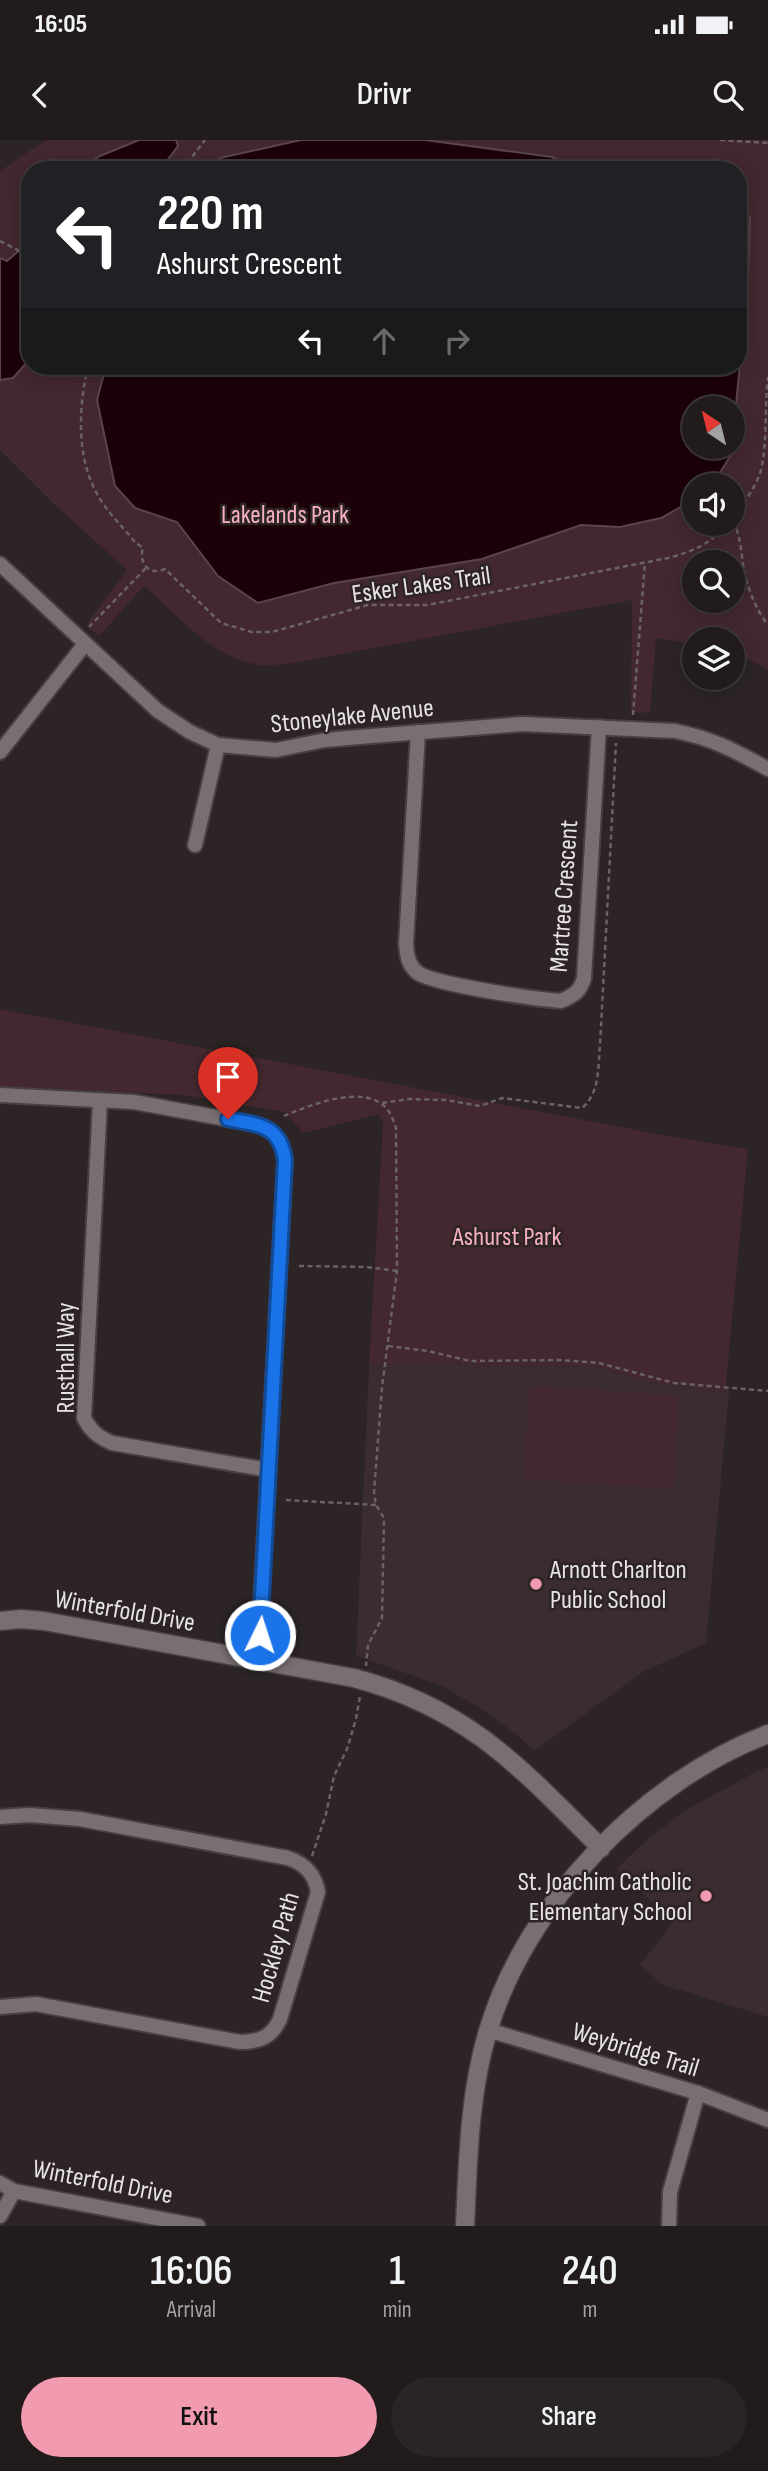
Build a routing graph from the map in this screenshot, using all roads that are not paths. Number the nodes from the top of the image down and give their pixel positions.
1 (0, 564) edge
2 (85, 644) junction
3 (599, 727) junction
4 (418, 732) junction
5 (218, 745) junction
6 (0, 752) edge
7 (768, 769) edge
8 (195, 845) dead end
9 (0, 1095) edge
10 (100, 1101) junction
11 (269, 1470) junction
12 (0, 1620) edge
13 (258, 1661) junction
14 (768, 1734) edge
15 (0, 1817) edge
16 (601, 1848) junction
17 (0, 2007) edge
18 (488, 2030) junction
19 (698, 2093) junction
20 (768, 2120) edge
21 (0, 2183) edge
22 (13, 2191) junction
23 (0, 2216) edge
24 (198, 2226) edge
25 (465, 2226) edge
26 (669, 2226) edge

1 - 2 street, Stoneylake Avenue
2 - 5 street, Stoneylake Avenue
2 - 6 street
3 - 4 street, Stoneylake Avenue
3 - 4 street, Martree Crescent
3 - 7 street, Stoneylake Avenue
4 - 5 street, Stoneylake Avenue
5 - 8 street
9 - 10 street
10 - 11 street, Rusthall Way
10 - 11 street
11 - 13 street
12 - 13 street, Winterfold Drive
13 - 16 street, Winterfold Drive
14 - 16 street
15 - 17 street, Hockley Path
16 - 18 street
18 - 19 street, Weybridge Trail
18 - 25 street
19 - 20 street, Weybridge Trail
19 - 26 street
21 - 22 street, Winterfold Drive
22 - 23 street
22 - 24 street, Winterfold Drive

